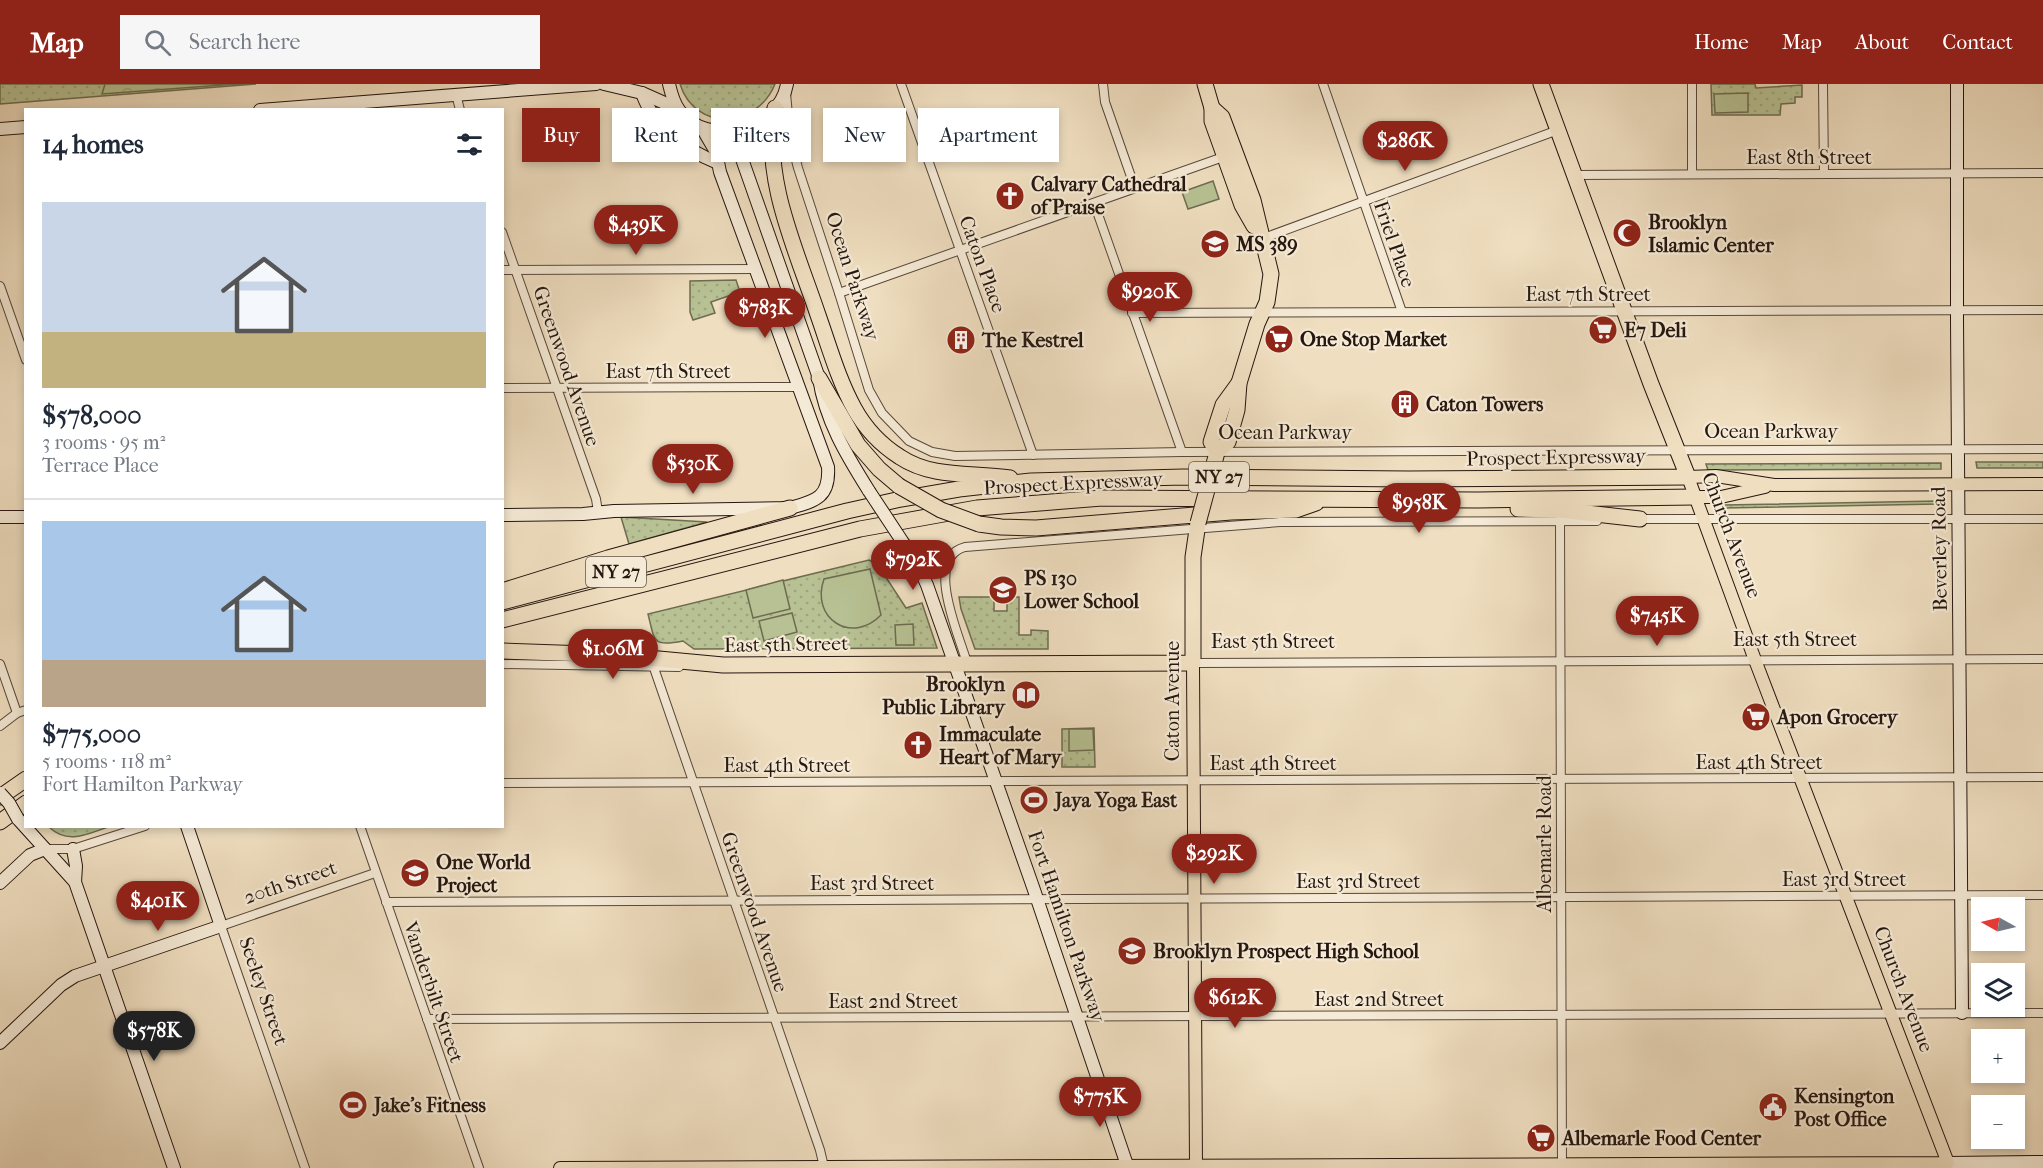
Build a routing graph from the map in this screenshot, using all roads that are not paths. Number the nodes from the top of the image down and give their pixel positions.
1 (596, 84) edge
2 (604, 84) edge
3 (669, 84) edge
4 (901, 84) edge
5 (1103, 84) edge
6 (1205, 84) edge
7 (1323, 84) edge
8 (1541, 84) edge
9 (1692, 84) edge
10 (1823, 84) edge
11 (1957, 84) edge
12 (788, 86) edge
13 (642, 93) junction
14 (456, 94) junction
15 (284, 108) edge
16 (459, 108) edge
17 (649, 108) edge
18 (676, 108) edge
19 (678, 108) edge
20 (775, 108) edge
21 (24, 127) edge
22 (699, 128) edge
23 (0, 129) edge
24 (1558, 130) junction
25 (705, 133) junction
26 (699, 155) edge
27 (1230, 155) junction
28 (773, 162) edge
29 (718, 163) junction
30 (1956, 173) junction
31 (2043, 173) edge
32 (1692, 174) junction
33 (1824, 174) junction
34 (1575, 175) junction
35 (1135, 188) junction
36 (1363, 202) junction
37 (1094, 203) junction
38 (504, 237) edge
39 (1261, 239) junction
40 (961, 250) junction
41 (757, 269) junction
42 (504, 270) edge
43 (516, 270) junction
44 (0, 286) edge
45 (839, 293) junction
46 (1957, 310) junction
47 (2043, 310) edge
48 (1625, 311) junction
49 (1402, 312) junction
50 (1132, 313) junction
51 (1262, 313) junction
52 (24, 354) edge
53 (819, 378) junction
54 (798, 387) junction
55 (504, 388) edge
56 (556, 388) junction
57 (1958, 449) junction
58 (2043, 449) edge
59 (1677, 451) junction
60 (1182, 452) junction
61 (1033, 455) junction
62 (1216, 458) junction
63 (1688, 477) junction
64 (1031, 481) junction
65 (1958, 484) junction
66 (2043, 484) edge
67 (1774, 485) junction
68 (1695, 497) junction
69 (1331, 499) junction
70 (1478, 500) junction
71 (790, 508) junction
72 (598, 513) junction
73 (504, 515) edge
74 (0, 517) edge
75 (24, 517) edge
76 (1640, 519) junction
77 (2043, 519) edge
78 (1560, 520) junction
79 (1704, 520) junction
80 (1958, 520) junction
81 (1197, 526) junction
82 (504, 590) edge
83 (504, 601) edge
84 (504, 619) edge
85 (504, 651) edge
86 (1960, 659) junction
87 (2043, 659) edge
88 (1755, 660) junction
89 (1560, 661) junction
90 (504, 663) edge
91 (961, 663) junction
92 (1193, 663) junction
93 (0, 664) edge
94 (723, 665) junction
95 (654, 668) junction
96 (21, 712) edge
97 (0, 726) edge
98 (1960, 777) junction
99 (2043, 777) edge
100 (1802, 778) junction
101 (1561, 779) junction
102 (24, 780) edge
103 (1194, 780) junction
104 (995, 781) junction
105 (693, 782) junction
106 (504, 783) edge
107 (0, 795) edge
108 (24, 804) edge
109 (0, 807) edge
110 (0, 822) edge
111 (20, 822) junction
112 (24, 826) edge
113 (26, 828) edge
114 (138, 828) edge
115 (188, 828) edge
116 (361, 828) edge
117 (45, 849) junction
118 (73, 849) junction
119 (375, 873) junction
120 (75, 882) junction
121 (0, 883) edge
122 (1961, 895) junction
123 (2043, 895) edge
124 (1561, 896) junction
125 (1846, 896) junction
126 (1036, 898) junction
127 (1195, 898) junction
128 (734, 901) junction
129 (386, 902) junction
130 (221, 926) junction
131 (105, 966) junction
132 (1891, 1013) junction
133 (1962, 1013) junction
134 (2043, 1013) edge
135 (1561, 1015) junction
136 (1077, 1016) junction
137 (1195, 1016) junction
138 (774, 1018) junction
139 (427, 1019) junction
140 (0, 1043) edge
141 (2043, 1162) edge
142 (1562, 1166) edge
143 (1949, 1166) edge
144 (824, 1167) edge
145 (1128, 1167) edge
146 (1196, 1167) edge
147 (174, 1168) edge
148 (305, 1168) edge
149 (479, 1168) edge
150 (560, 1168) edge

1 - 14 street
2 - 13 street
3 - 19 street
4 - 40 street, Caton Place
5 - 35 street
6 - 27 highway, Caton Avenue / NY 27
7 - 36 street, Friel Place
8 - 24 highway, Church Avenue
9 - 32 street
10 - 33 street
11 - 30 street, Beverley Road
12 - 20 street
12 - 45 street, Ocean Parkway
13 - 17 street
13 - 18 street
14 - 15 street
14 - 16 street
21 - 23 street
22 - 25 street, Fort Hamilton Parkway
24 - 34 highway, Church Avenue
24 - 36 street
25 - 29 street
25 - 53 street, Fort Hamilton Parkway
26 - 29 street
27 - 35 street
27 - 39 highway, Caton Avenue / NY 27
28 - 64 highway
29 - 41 street
30 - 31 street, East 8th Street
30 - 33 street, East 8th Street
30 - 46 street, Beverley Road
32 - 33 street, East 8th Street
32 - 34 street, East 8th Street
34 - 48 highway, Church Avenue
35 - 37 street
36 - 39 street
36 - 49 street, Friel Place
37 - 40 street
37 - 50 street
38 - 43 street, Greenwood Avenue
39 - 51 highway, Caton Avenue / NY 27
40 - 45 street
40 - 61 street, Caton Place
41 - 43 street
41 - 54 street
42 - 43 street
43 - 56 street, Greenwood Avenue
44 - 52 street
45 - 61 street, Ocean Parkway
46 - 47 street, East 7th Street
46 - 48 street, East 7th Street
46 - 57 street, Beverley Road
48 - 49 street, East 7th Street
48 - 59 highway, Church Avenue
49 - 51 street, East 7th Street
50 - 51 street, East 7th Street
50 - 60 street
51 - 62 highway, Caton Avenue / NY 27
53 - 69 highway, bridge
53 - 91 street, Fort Hamilton Parkway, bridge
54 - 56 street, East 7th Street
54 - 71 street
55 - 56 street, East 7th Street
56 - 72 street, Greenwood Avenue
57 - 58 street, Ocean Parkway
57 - 59 street, Ocean Parkway
57 - 65 street, Beverley Road
59 - 62 street, Ocean Parkway
59 - 63 highway, Church Avenue
60 - 61 street, Ocean Parkway
60 - 62 street, Ocean Parkway
62 - 81 highway, Caton Avenue / NY 27, bridge
63 - 64 highway, Prospect Expressway / NY 27
63 - 67 main road
63 - 68 main road, Church Avenue
64 - 83 highway, Prospect Expressway / NY 27
65 - 66 main road
65 - 67 main road
65 - 80 street, Beverley Road
67 - 68 main road
68 - 70 highway, Prospect Expressway
68 - 79 main road, Church Avenue
69 - 70 highway, Prospect Expressway
69 - 84 highway, Prospect Expressway
70 - 76 highway
71 - 72 street
71 - 82 highway
72 - 73 street
74 - 75 street
76 - 78 street
76 - 79 street
77 - 80 street
78 - 81 street
78 - 89 street, Albemarle Road
79 - 80 street
79 - 88 main road, Church Avenue
80 - 86 street, Beverley Road
81 - 91 street
81 - 92 highway, Caton Avenue / NY 27
85 - 94 highway
86 - 87 street, East 5th Street
86 - 88 street, East 5th Street
86 - 98 street, Beverley Road
88 - 89 street, East 5th Street
88 - 100 main road, Church Avenue
89 - 92 street, East 5th Street
89 - 101 street, Albemarle Road
90 - 95 street, East 5th Street
91 - 92 highway, East 5th Street
91 - 94 highway, East 5th Street
91 - 104 street, Fort Hamilton Parkway
92 - 103 main road, Caton Avenue
93 - 96 street
94 - 95 street, East 5th Street
95 - 105 street, Greenwood Avenue
96 - 97 street
98 - 99 street, East 4th Street
98 - 100 street, East 4th Street
98 - 122 street, Beverley Road
100 - 101 street, East 4th Street
100 - 125 main road, Church Avenue
101 - 103 street, East 4th Street
101 - 124 street, Albemarle Road
102 - 107 highway
103 - 104 street, East 4th Street
103 - 127 main road, Caton Avenue
104 - 105 street, East 4th Street
104 - 126 street, Fort Hamilton Parkway
105 - 106 street, East 4th Street
105 - 128 street, Greenwood Avenue
107 - 111 street, bridge
108 - 110 highway
109 - 111 street
111 - 112 street
113 - 117 street
114 - 118 street
115 - 130 street, Seeley Street
116 - 119 street, Vanderbilt Street
117 - 118 street
117 - 120 street
117 - 121 street
118 - 120 street
119 - 129 street, Vanderbilt Street
119 - 130 street, 20th Street
120 - 131 street
122 - 123 street, East 3rd Street
122 - 125 street, East 3rd Street
122 - 133 street, Beverley Road
124 - 125 street, East 3rd Street
124 - 127 street, East 3rd Street
124 - 135 street, Albemarle Road
125 - 132 main road, Church Avenue
126 - 127 street, East 3rd Street
126 - 128 street, East 3rd Street
126 - 136 street, Fort Hamilton Parkway
127 - 137 main road, Caton Avenue
128 - 129 street, East 3rd Street
128 - 138 street, Greenwood Avenue
129 - 139 street, Vanderbilt Street
130 - 131 street, 20th Street
130 - 148 street, Seeley Street
131 - 140 street, 20th Street
131 - 147 street
132 - 133 street, East 2nd Street
132 - 135 street, East 2nd Street
132 - 143 main road, Church Avenue
133 - 134 street, East 2nd Street
135 - 137 street, East 2nd Street
135 - 142 street, Albemarle Road
136 - 137 street, East 2nd Street
136 - 138 street, East 2nd Street
136 - 145 street, Fort Hamilton Parkway
137 - 146 main road, Caton Avenue
138 - 139 street, East 2nd Street
138 - 144 street, Greenwood Avenue
139 - 149 street, Vanderbilt Street
141 - 143 street
142 - 143 main road
142 - 146 main road
144 - 145 main road
144 - 150 main road
145 - 146 main road

